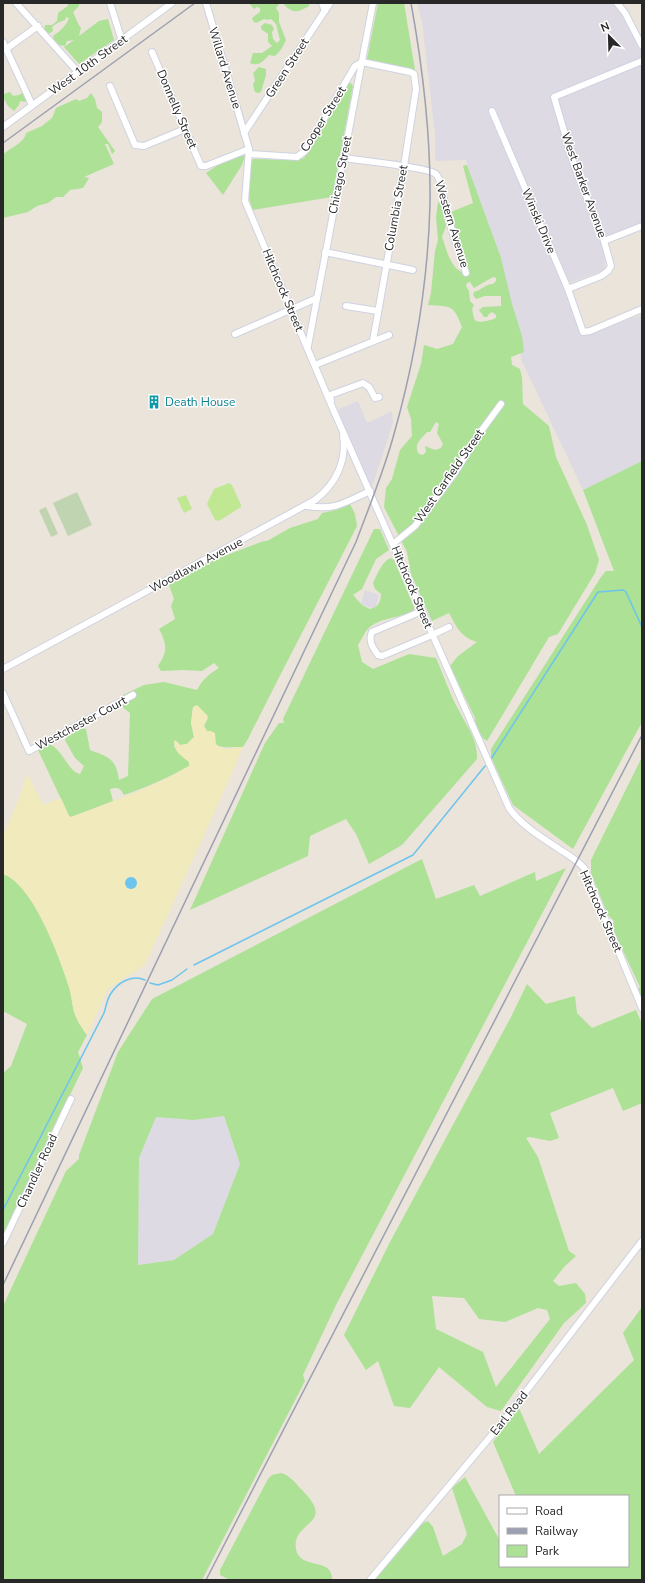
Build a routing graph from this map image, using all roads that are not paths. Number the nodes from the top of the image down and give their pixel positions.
1 (16, 3) edge
2 (110, 3) edge
3 (172, 3) edge
4 (206, 3) edge
5 (322, 3) edge
6 (330, 3) edge
7 (373, 3) edge
8 (617, 3) edge
9 (325, 11) junction
10 (38, 26) junction
11 (122, 41) junction
12 (3, 42) edge
13 (642, 46) edge
14 (6, 49) junction
15 (152, 52) dead end
16 (642, 61) edge
17 (362, 62) junction
18 (78, 72) junction
19 (110, 86) dead end
20 (32, 105) junction
21 (492, 111) dead end
22 (3, 127) edge
23 (185, 129) junction
24 (244, 133) junction
25 (249, 152) junction
26 (343, 158) junction
27 (404, 166) junction
28 (642, 226) edge
29 (604, 241) junction
30 (325, 252) junction
31 (386, 264) junction
32 (413, 270) dead end
33 (466, 273) dead end
34 (568, 289) junction
35 (317, 298) junction
36 (346, 306) dead end
37 (292, 309) junction
38 (642, 309) edge
39 (378, 311) junction
40 (235, 334) dead end
41 (389, 335) dead end
42 (373, 341) junction
43 (308, 346) junction
44 (315, 365) junction
45 (379, 397) dead end
46 (501, 404) dead end
47 (333, 409) junction
48 (342, 427) junction
49 (370, 491) junction
50 (307, 506) junction
51 (393, 544) junction
52 (422, 611) junction
53 (448, 627) dead end
54 (432, 636) junction
55 (3, 669) edge
56 (3, 693) edge
57 (133, 695) dead end
58 (642, 1008) edge
59 (71, 1099) dead end
60 (642, 1242) edge
61 (3, 1243) edge
62 (370, 1580) edge

1 - 10 street
2 - 11 street
3 - 11 street, West 10th Street
4 - 24 street, Willard Avenue
5 - 9 street
6 - 9 street, Green Street
7 - 17 street, Chicago Street
8 - 13 street
9 - 24 street, Green Street
10 - 14 street
10 - 18 street
11 - 18 street, West 10th Street
12 - 14 street
14 - 20 street
15 - 23 street, Donnelly Street
16 - 29 street, West Barker Avenue
17 - 25 street, Cooper Street
17 - 26 street, Chicago Street
17 - 27 street, Columbia Street
18 - 20 street, West 10th Street
19 - 23 street
20 - 22 street, West 10th Street
21 - 34 street, Winski Drive
23 - 25 street, Donnelly Street
24 - 25 street, Hitchcock Street
25 - 37 street, Hitchcock Street
26 - 27 street, Western Avenue
26 - 30 street, Chicago Street
27 - 31 street, Columbia Street
27 - 33 street, Western Avenue
28 - 29 street
29 - 34 street, West Barker Avenue
30 - 31 street
30 - 35 street, Chicago Street
31 - 32 street
31 - 39 street, Columbia Street
34 - 38 street, Winski Drive
35 - 37 street
35 - 43 street, Chicago Street
36 - 39 street
37 - 40 street
37 - 43 street, Hitchcock Street
39 - 42 street, Columbia Street
41 - 42 street
42 - 44 street
43 - 44 street, Hitchcock Street
44 - 47 street, Hitchcock Street
45 - 47 street
46 - 51 street, West Garfield Street
47 - 48 street, Hitchcock Street
48 - 49 street, Hitchcock Street
48 - 50 street, Woodlawn Avenue
49 - 50 street
49 - 51 street, Hitchcock Street
50 - 55 street, Woodlawn Avenue
51 - 52 street, Hitchcock Street
52 - 54 street, Hitchcock Street
52 - 54 street
53 - 54 street
54 - 58 street, Hitchcock Street
56 - 57 street, Westchester Court
59 - 61 street, Chandler Road
60 - 62 street, Earl Road

